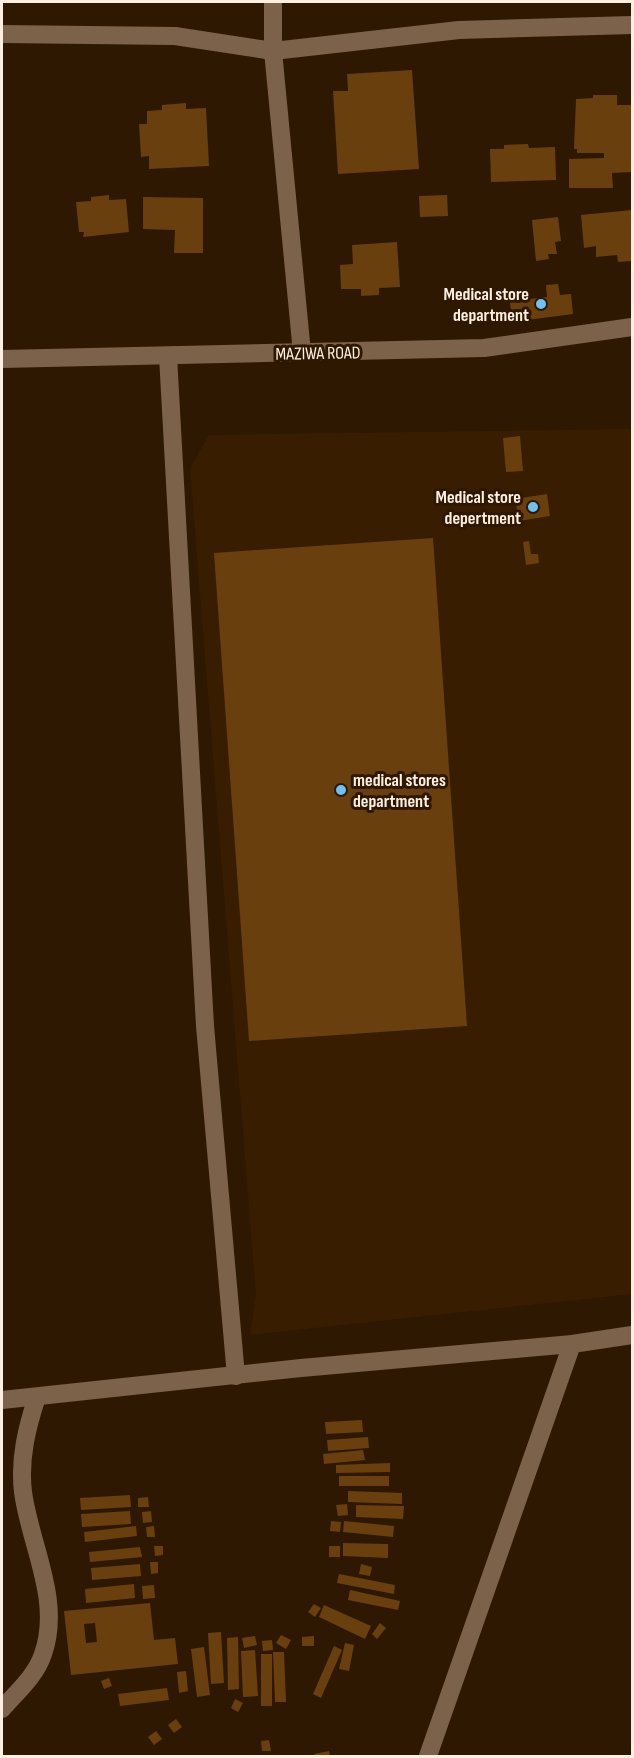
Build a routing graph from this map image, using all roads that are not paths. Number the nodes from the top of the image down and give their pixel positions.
1 (273, 2) edge
2 (633, 25) edge
3 (2, 34) edge
4 (273, 51) junction
5 (633, 327) edge
6 (302, 353) junction
7 (168, 356) junction
8 (2, 359) edge
9 (633, 1335) edge
10 (572, 1344) junction
11 (236, 1376) junction
12 (37, 1397) junction
13 (2, 1400) edge
14 (2, 1709) edge
15 (428, 1756) edge

1 - 4 street
2 - 4 street
3 - 4 street
4 - 6 street
5 - 6 street, MAZIWA ROAD
6 - 7 street, MAZIWA ROAD
7 - 8 street, MAZIWA ROAD
7 - 11 street
9 - 10 street
10 - 11 street
10 - 15 street
11 - 12 street
12 - 13 street
12 - 14 street

